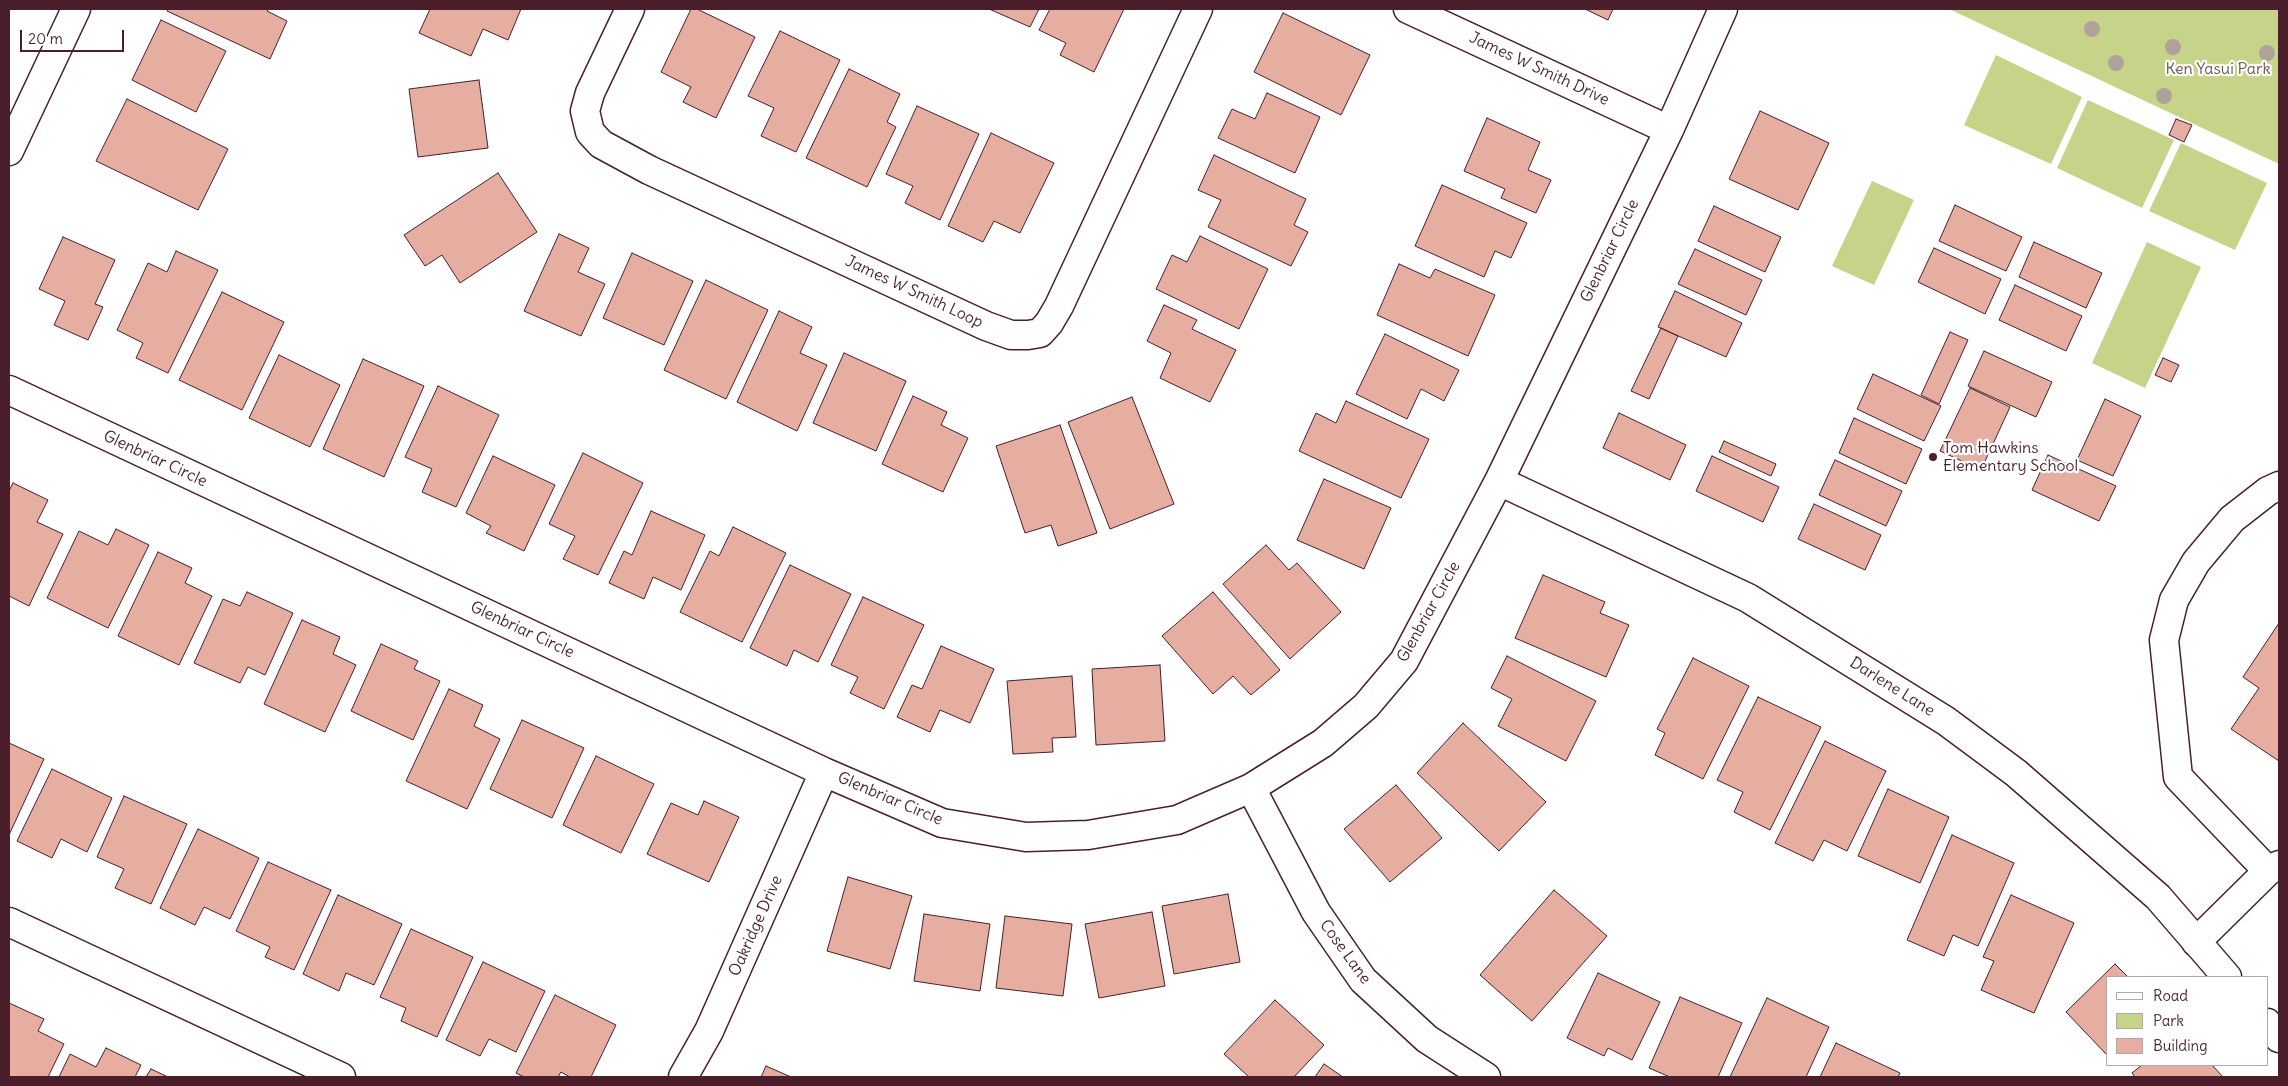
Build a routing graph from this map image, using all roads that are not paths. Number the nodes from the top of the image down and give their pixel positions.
1 (76, 9) edge
2 (630, 9) edge
3 (1198, 9) edge
4 (1408, 9) edge
5 (1723, 9) edge
6 (1669, 130) junction
7 (9, 150) edge
8 (9, 390) edge
9 (1499, 481) junction
10 (2279, 486) edge
11 (824, 772) junction
12 (1251, 788) junction
13 (2274, 868) edge
14 (9, 922) edge
15 (2196, 942) junction
16 (2226, 976) edge
17 (2268, 1024) edge
18 (2279, 1038) edge
19 (341, 1077) edge
20 (683, 1077) edge
21 (1486, 1077) edge

1 - 7 street
2 - 3 street, James W Smith Loop
4 - 6 street, James W Smith Drive
5 - 6 street, Glenbriar Circle
6 - 9 street, Glenbriar Circle
8 - 11 street, Glenbriar Circle
9 - 12 street, Glenbriar Circle
9 - 15 street, Darlene Lane
10 - 13 street
11 - 12 street, Glenbriar Circle
11 - 20 street, Oakridge Drive
12 - 21 street, Cose Lane
13 - 15 street
14 - 19 street
15 - 16 street, Darlene Lane
17 - 18 street

